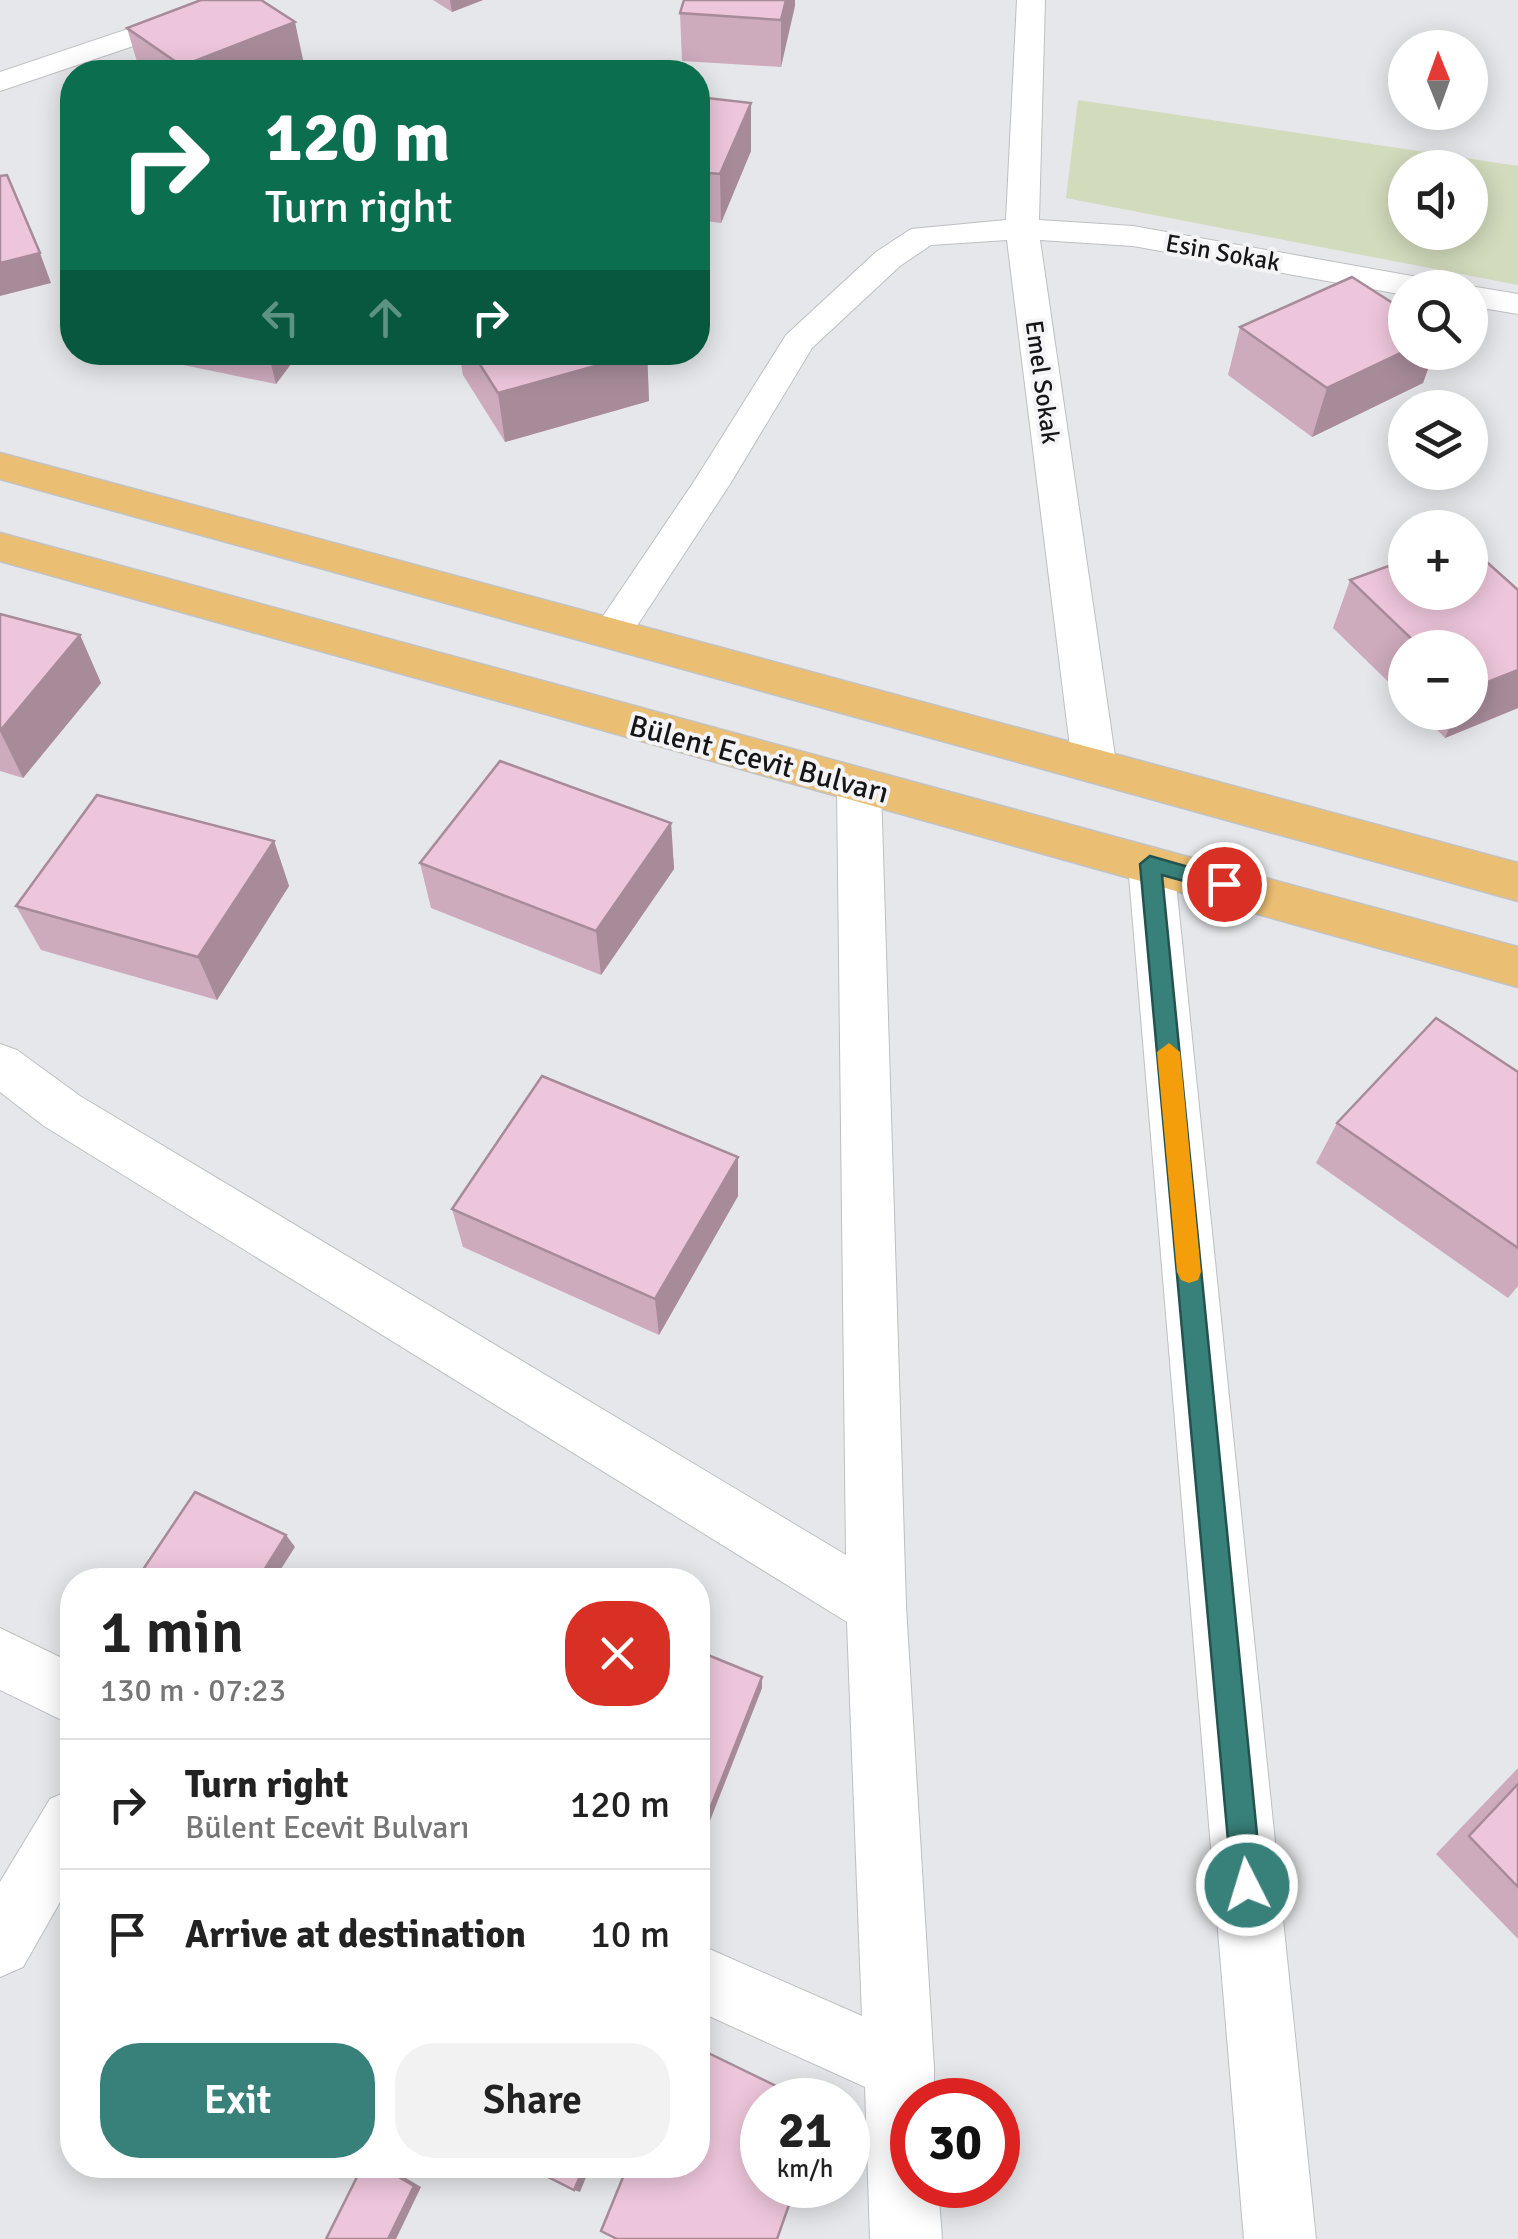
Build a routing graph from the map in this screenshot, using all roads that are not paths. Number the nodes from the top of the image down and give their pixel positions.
1 (242, 0) edge
2 (1031, 0) edge
3 (8, 70) edge
4 (1022, 229) junction
5 (1388, 282) edge
6 (1488, 299) edge
7 (1518, 304) edge
8 (0, 466) edge
9 (0, 547) edge
10 (611, 634) junction
11 (1094, 763) junction
12 (860, 788) junction
13 (1150, 864) junction
14 (1518, 882) edge
15 (1518, 967) edge
16 (0, 1064) edge
17 (0, 1085) edge
18 (62, 1112) junction
19 (876, 1606) junction
20 (0, 1658) edge
21 (60, 1689) edge
22 (60, 1842) edge
23 (0, 1944) edge
24 (710, 1983) edge
25 (900, 2068) junction
26 (906, 2239) edge
27 (1280, 2239) edge

1 - 3 street
2 - 4 street, Emel Sokak
4 - 5 street, Esin Sokak
4 - 10 street, Esin Sokak
4 - 11 street, Emel Sokak
6 - 7 street
8 - 10 main road
9 - 12 main road, Bülent Ecevit Bulvarı
10 - 11 main road
11 - 14 main road
12 - 13 main road, Bülent Ecevit Bulvarı
12 - 19 street
13 - 15 main road, Bülent Ecevit Bulvarı
13 - 27 street
16 - 18 street
17 - 18 street
18 - 19 street
19 - 25 street
20 - 21 street
22 - 23 street
24 - 25 street
25 - 26 street

